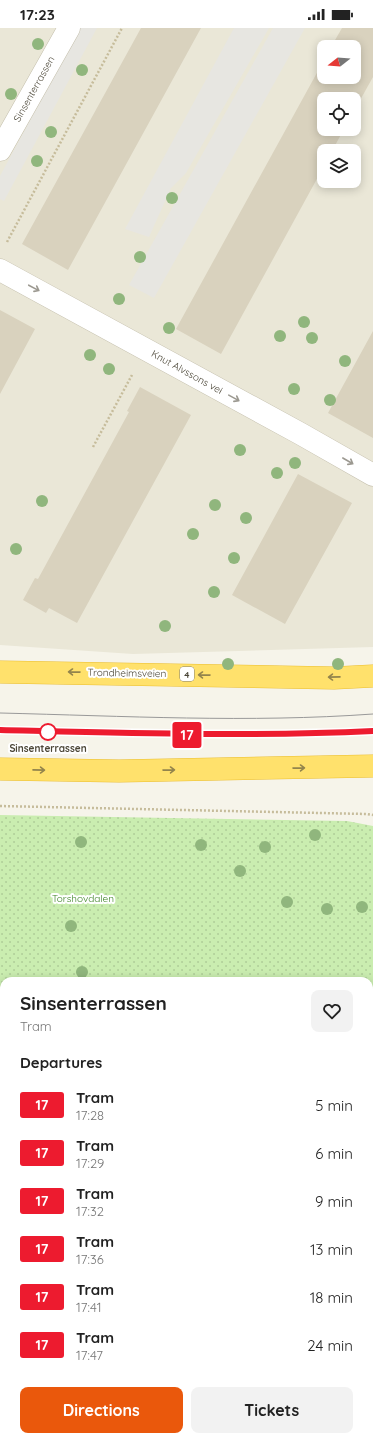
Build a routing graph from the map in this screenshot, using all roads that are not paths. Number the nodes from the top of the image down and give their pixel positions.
1 (68, 28) edge
2 (0, 150) edge
3 (0, 270) edge
4 (373, 475) edge
5 (0, 672) edge
6 (373, 676) edge
7 (373, 766) edge
8 (0, 769) edge

1 - 2 street, Sinsenterrassen
3 -> 4 street, Knut Alvssons vei
6 -> 5 highway, Trondheimsveien / 4
8 -> 7 highway

